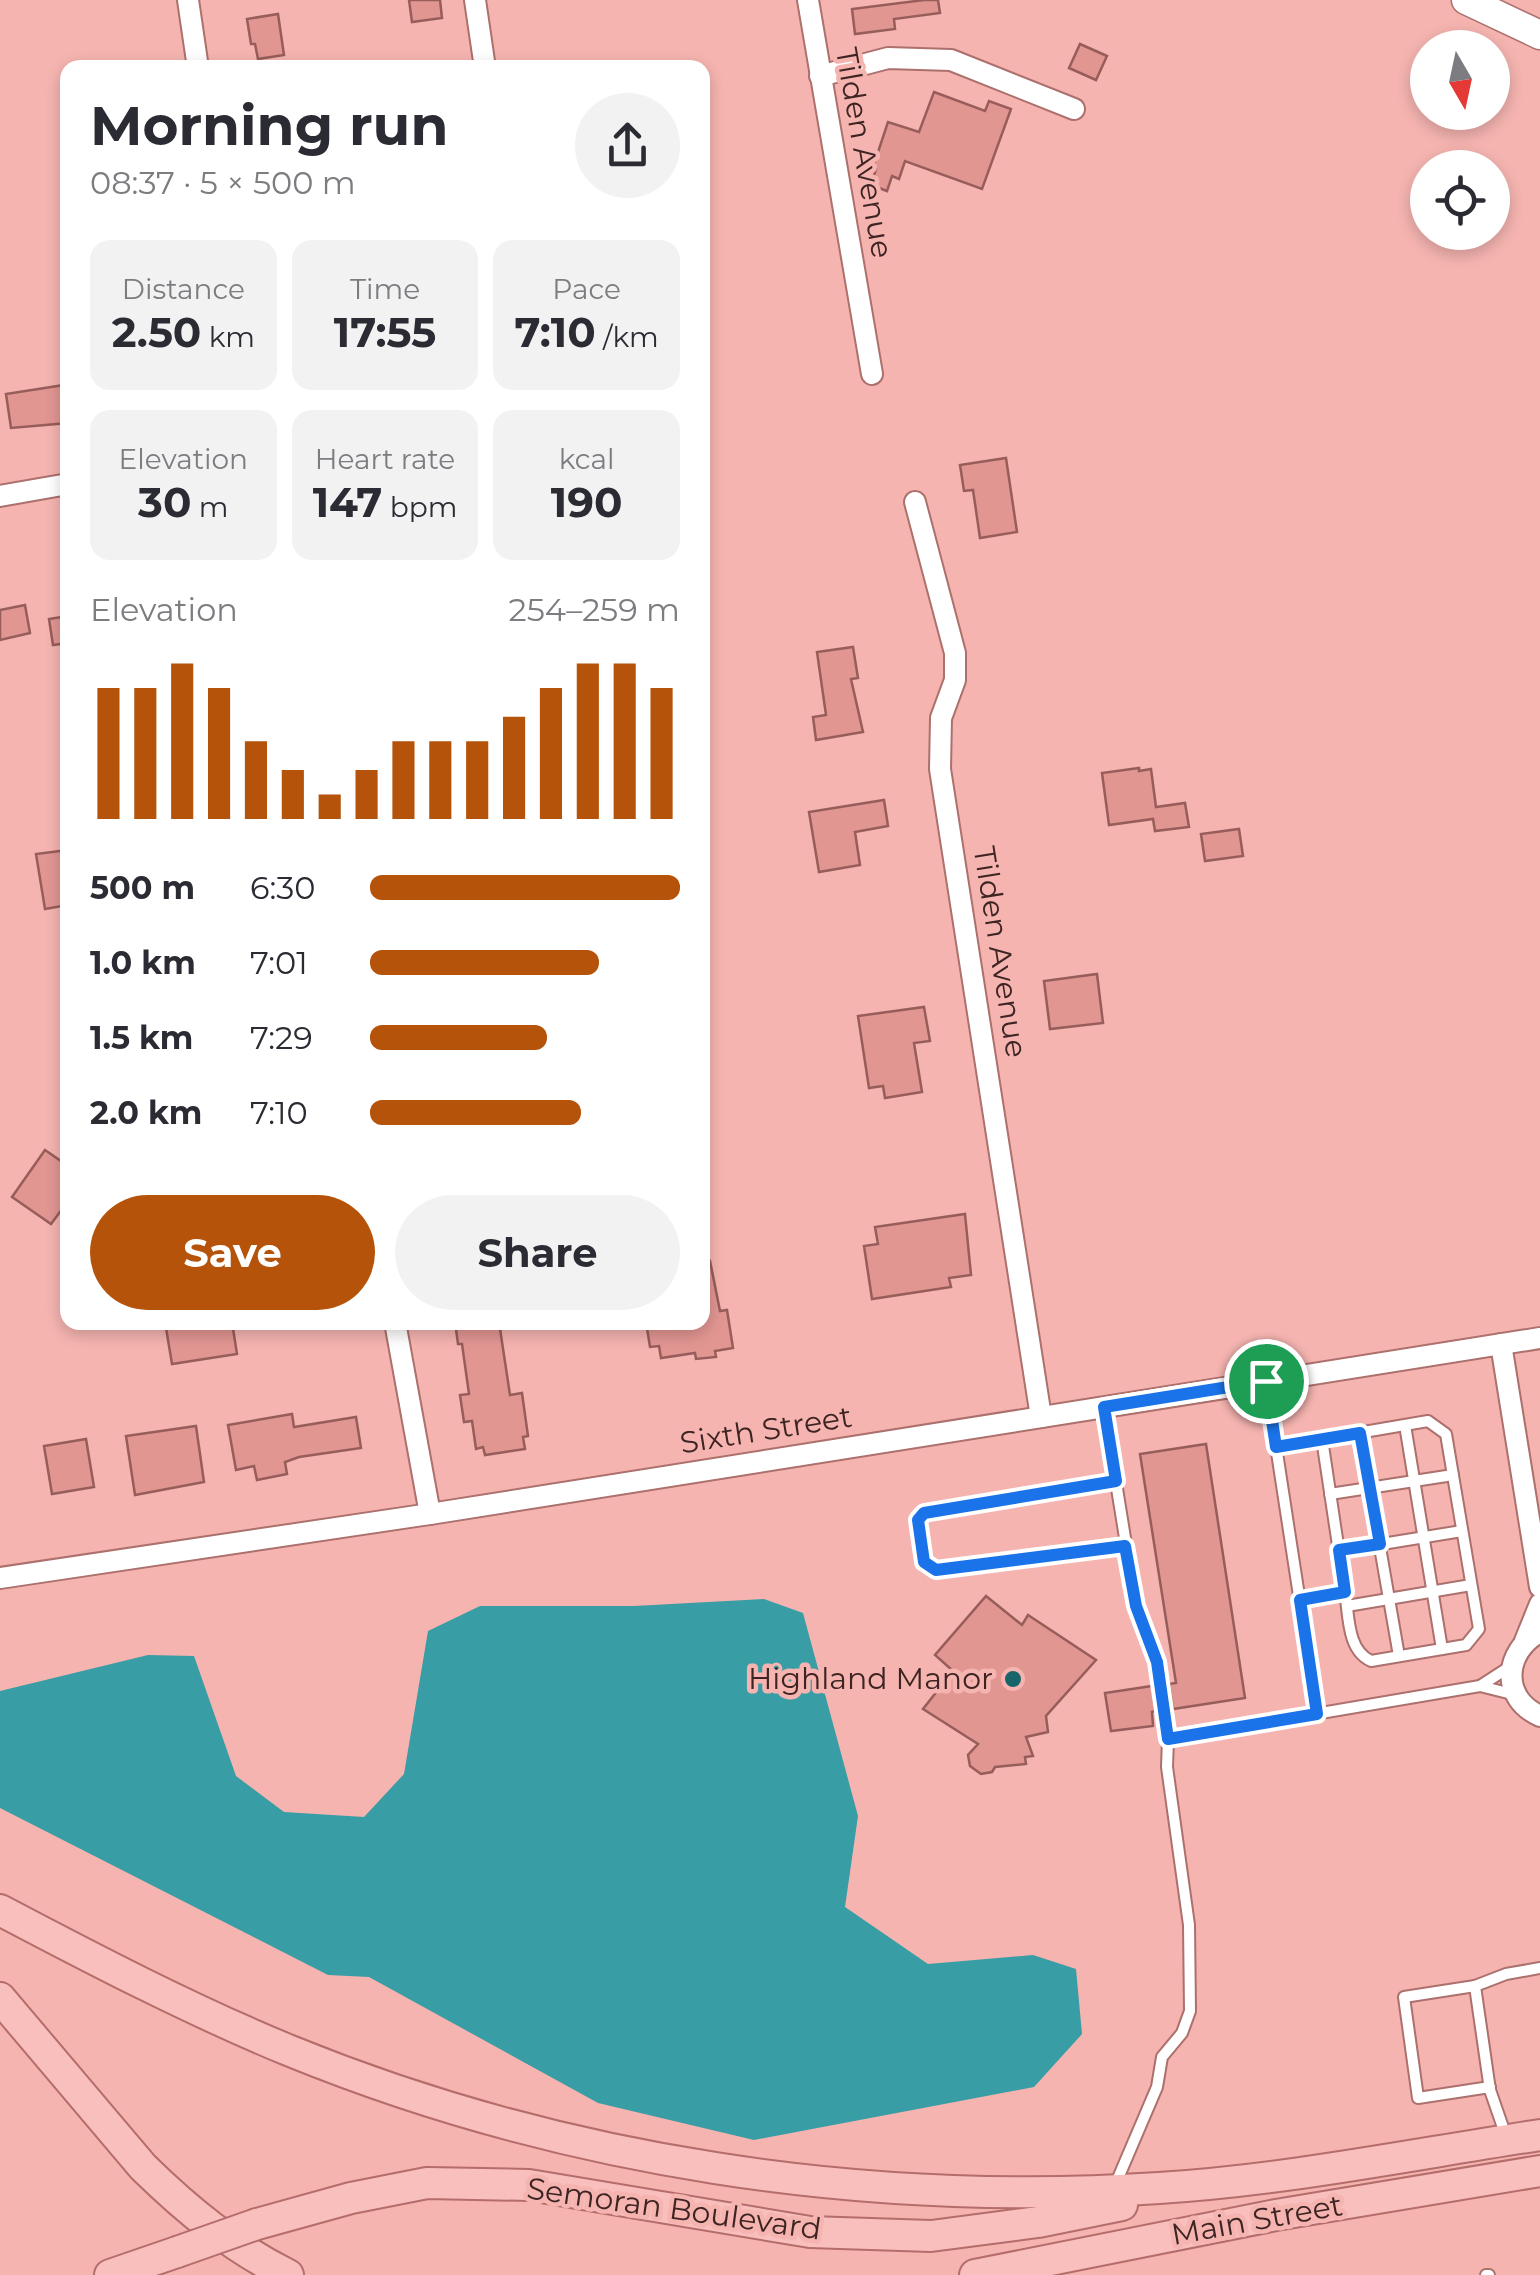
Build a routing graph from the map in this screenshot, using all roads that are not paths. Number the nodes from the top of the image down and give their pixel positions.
1 (188, 0) edge
2 (475, 0) edge
3 (808, 0) edge
4 (1466, 0) edge
5 (1540, 35) edge
6 (197, 60) edge
7 (484, 60) edge
8 (820, 76) junction
9 (1074, 109) dead end
10 (872, 374) dead end
11 (60, 485) edge
12 (0, 496) edge
13 (914, 502) dead end
14 (396, 1330) edge
15 (1540, 1338) edge
16 (1501, 1344) junction
17 (1266, 1381) junction
18 (1104, 1407) junction
19 (1041, 1417) junction
20 (1405, 1426) junction
21 (1360, 1433) junction
22 (1322, 1439) junction
23 (1276, 1447) junction
24 (1453, 1475) junction
25 (1116, 1481) junction
26 (1414, 1481) junction
27 (1370, 1488) junction
28 (1330, 1494) junction
29 (430, 1514) junction
30 (1462, 1531) junction
31 (1424, 1537) junction
32 (1380, 1544) junction
33 (1125, 1546) junction
34 (1339, 1550) junction
35 (0, 1578) edge
36 (1471, 1585) junction
37 (1540, 1587) edge
38 (1345, 1592) junction
39 (1433, 1592) junction
40 (1389, 1599) junction
41 (1300, 1600) junction
42 (1540, 1604) edge
43 (1348, 1606) junction
44 (1532, 1636) edge
45 (1442, 1649) junction
46 (1399, 1656) junction
47 (1511, 1666) junction
48 (1480, 1686) junction
49 (1516, 1696) junction
50 (1317, 1714) junction
51 (1540, 1716) edge
52 (1168, 1739) junction
53 (0, 1910) edge
54 (1540, 1968) edge
55 (1475, 1986) junction
56 (0, 1998) edge
57 (1490, 2088) junction
58 (1540, 2134) edge
59 (1507, 2140) junction
60 (1540, 2171) edge
61 (1247, 2179) junction
62 (1113, 2190) junction
63 (1079, 2263) edge
64 (110, 2275) edge
65 (288, 2275) edge
66 (975, 2275) edge

1 - 6 street
2 - 7 street
3 - 8 street, Tilden Avenue
4 - 5 street
8 - 9 street
8 - 10 street, Tilden Avenue
11 - 12 street
13 - 19 street, Tilden Avenue
14 - 29 street
15 - 16 street, Sixth Street
16 - 17 street, Sixth Street
16 - 37 street
17 - 18 street, Sixth Street
17 - 23 lane
18 - 19 street, Sixth Street
18 - 25 lane
19 - 29 street, Sixth Street
20 - 21 lane
20 - 24 lane
20 - 26 lane
21 - 22 lane
21 - 27 lane
22 - 23 lane
22 - 28 lane
23 - 41 lane
24 - 26 lane
24 - 30 lane
25 - 33 lane
25 - 33 lane
26 - 27 lane
26 - 31 lane
27 - 28 lane
27 - 32 lane
28 - 34 lane
29 - 35 street, Sixth Street
30 - 31 lane
30 - 36 lane
31 - 32 lane
31 - 39 lane
32 - 34 lane
32 - 40 lane
33 - 52 lane
34 - 38 lane
36 - 39 lane
36 - 45 lane
38 - 41 lane
38 - 43 lane
39 - 40 lane
39 - 45 lane
40 - 43 lane
40 - 46 lane
41 - 50 lane
42 - 44 street
43 - 46 lane
44 - 47 street
45 - 46 lane
47 - 48 lane
47 - 49 street
48 - 49 lane
48 - 50 lane
49 - 51 street
50 - 52 lane
52 - 62 lane
53 - 62 main road
54 - 55 lane
55 - 57 lane
55 - 57 lane
56 - 65 main road
57 - 59 lane
58 - 59 main road, Main Street
59 - 61 main road, Main Street
60 - 63 main road, Main Street
61 - 62 main road
61 - 64 main road, Semoran Boulevard, bridge
63 - 66 main road, Main Street

